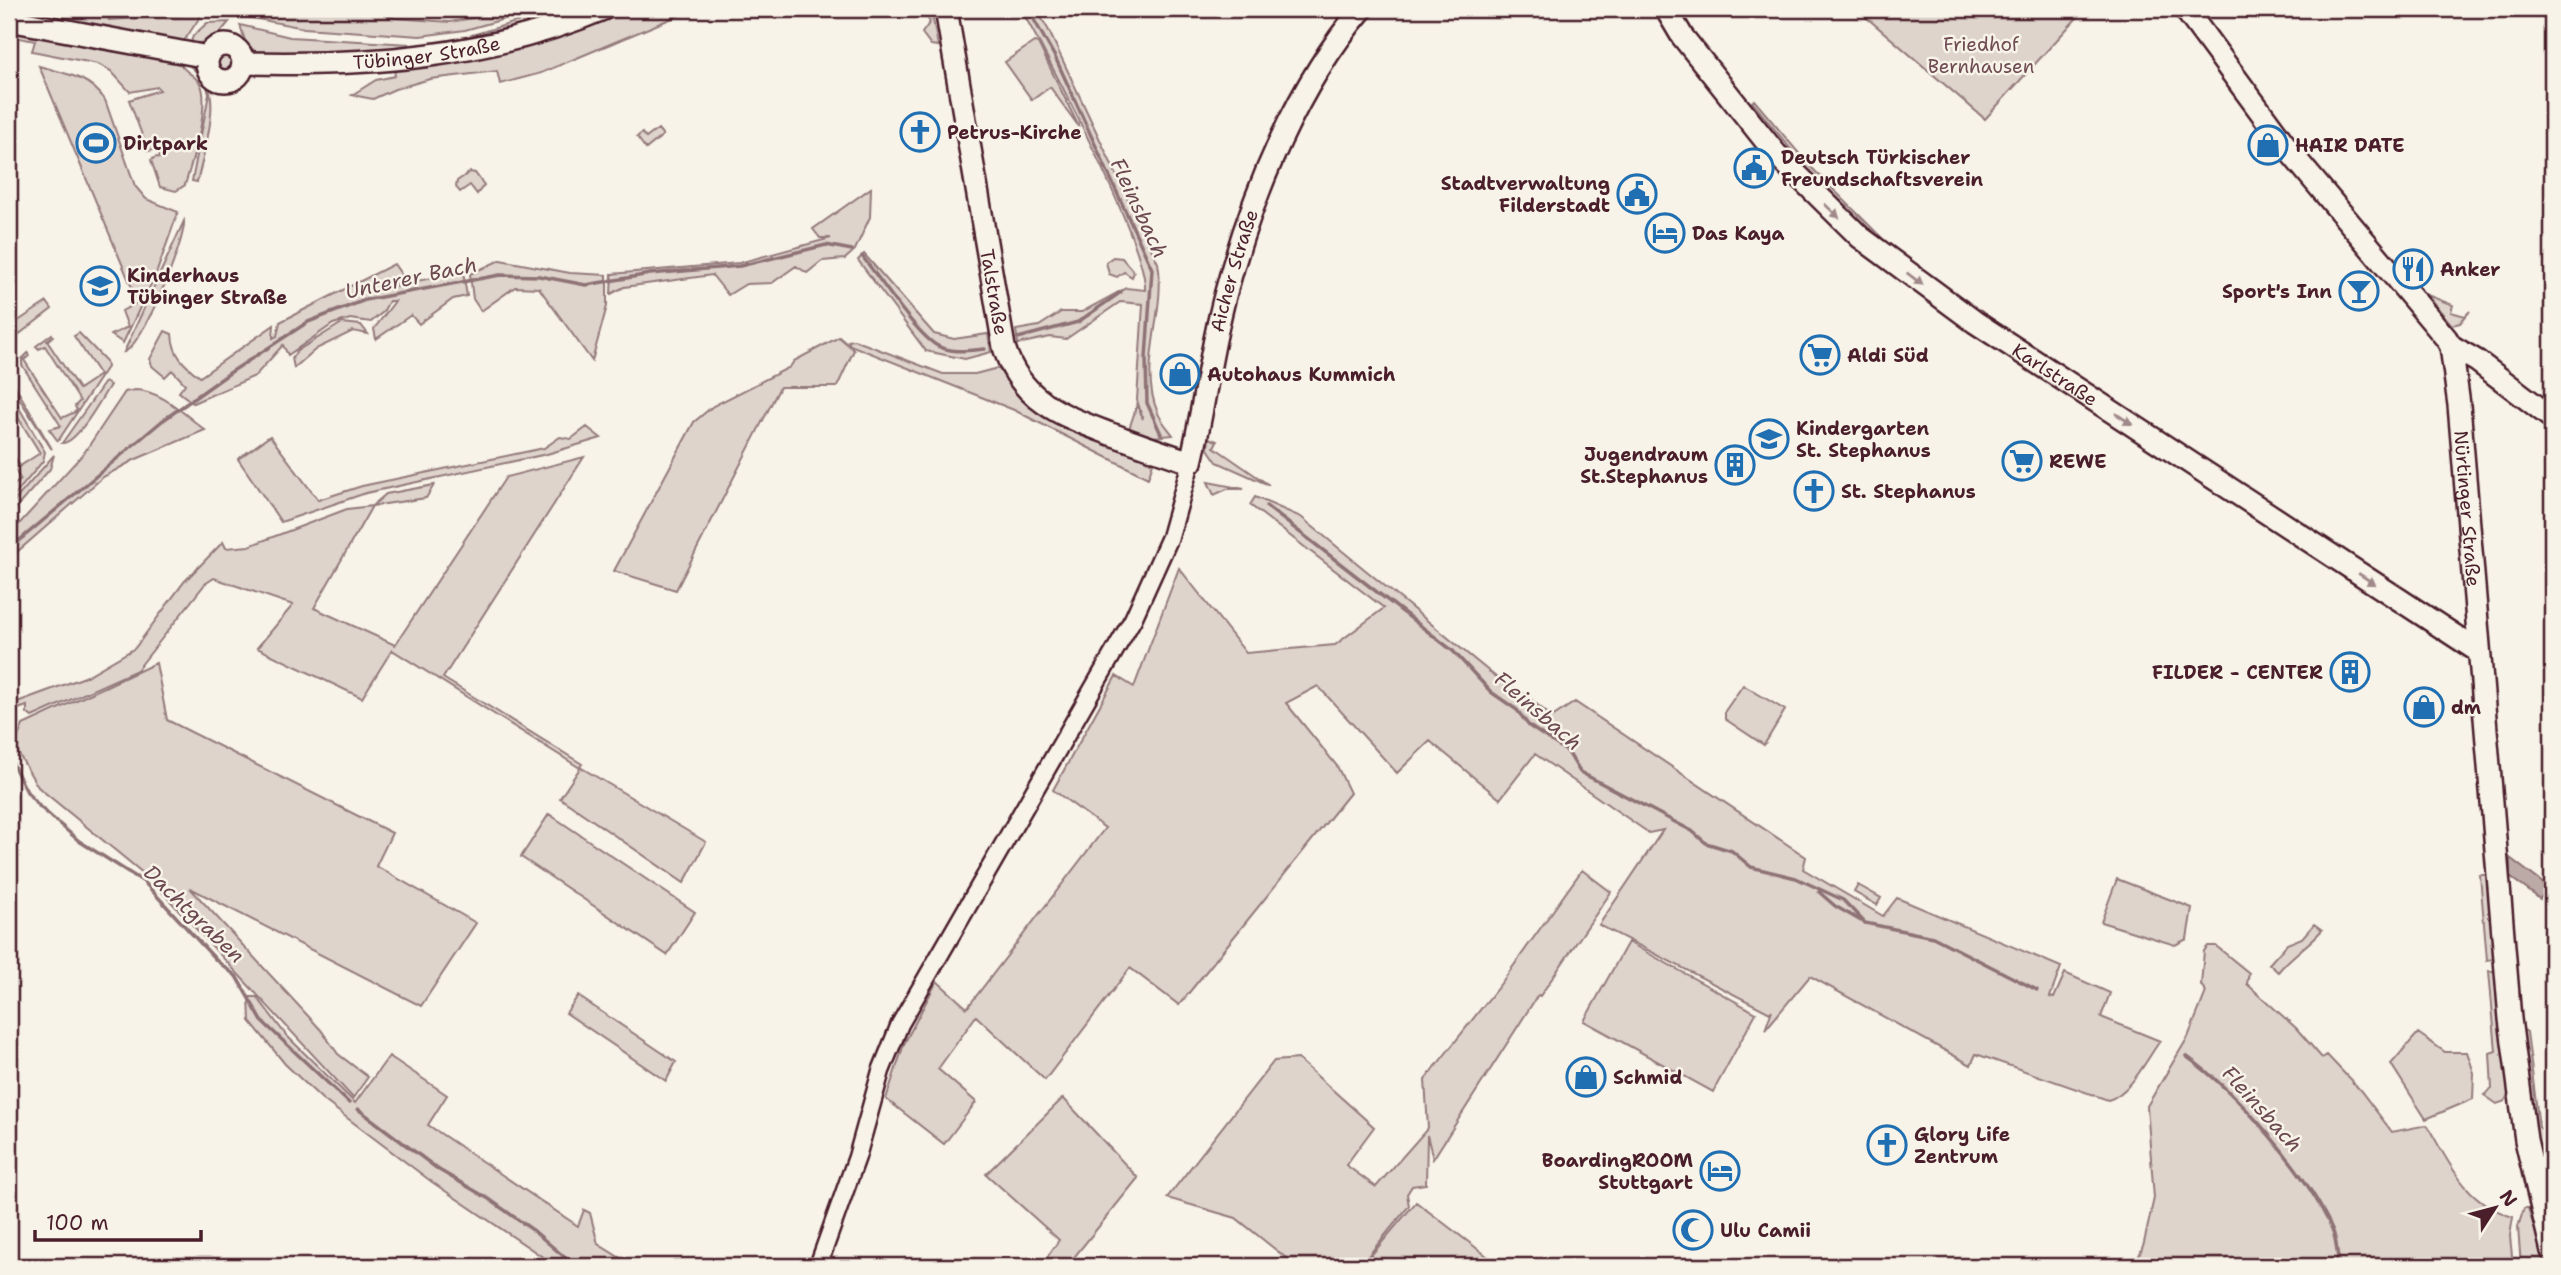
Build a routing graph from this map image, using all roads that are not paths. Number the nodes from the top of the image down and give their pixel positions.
1 (603, 9) edge
2 (946, 9) edge
3 (1362, 9) edge
4 (1653, 9) edge
5 (1667, 9) edge
6 (2185, 9) edge
7 (9, 20) edge
8 (1682, 36) junction
9 (2451, 346) junction
10 (2552, 418) edge
11 (1191, 462) junction
12 (2478, 651) junction
13 (2552, 1251) edge
14 (818, 1266) edge

1 - 7 main road, Tübinger Straße
2 - 11 main road, Talstraße
3 - 11 main road, Aicher Straße
4 - 8 main road, Karlstraße
5 - 8 main road, Karlstraße
6 - 9 main road
8 -> 12 main road, Karlstraße
9 - 10 main road
9 - 12 main road, Nürtinger Straße
11 - 14 street, Aicher Straße
12 - 13 main road, Nürtinger Straße

